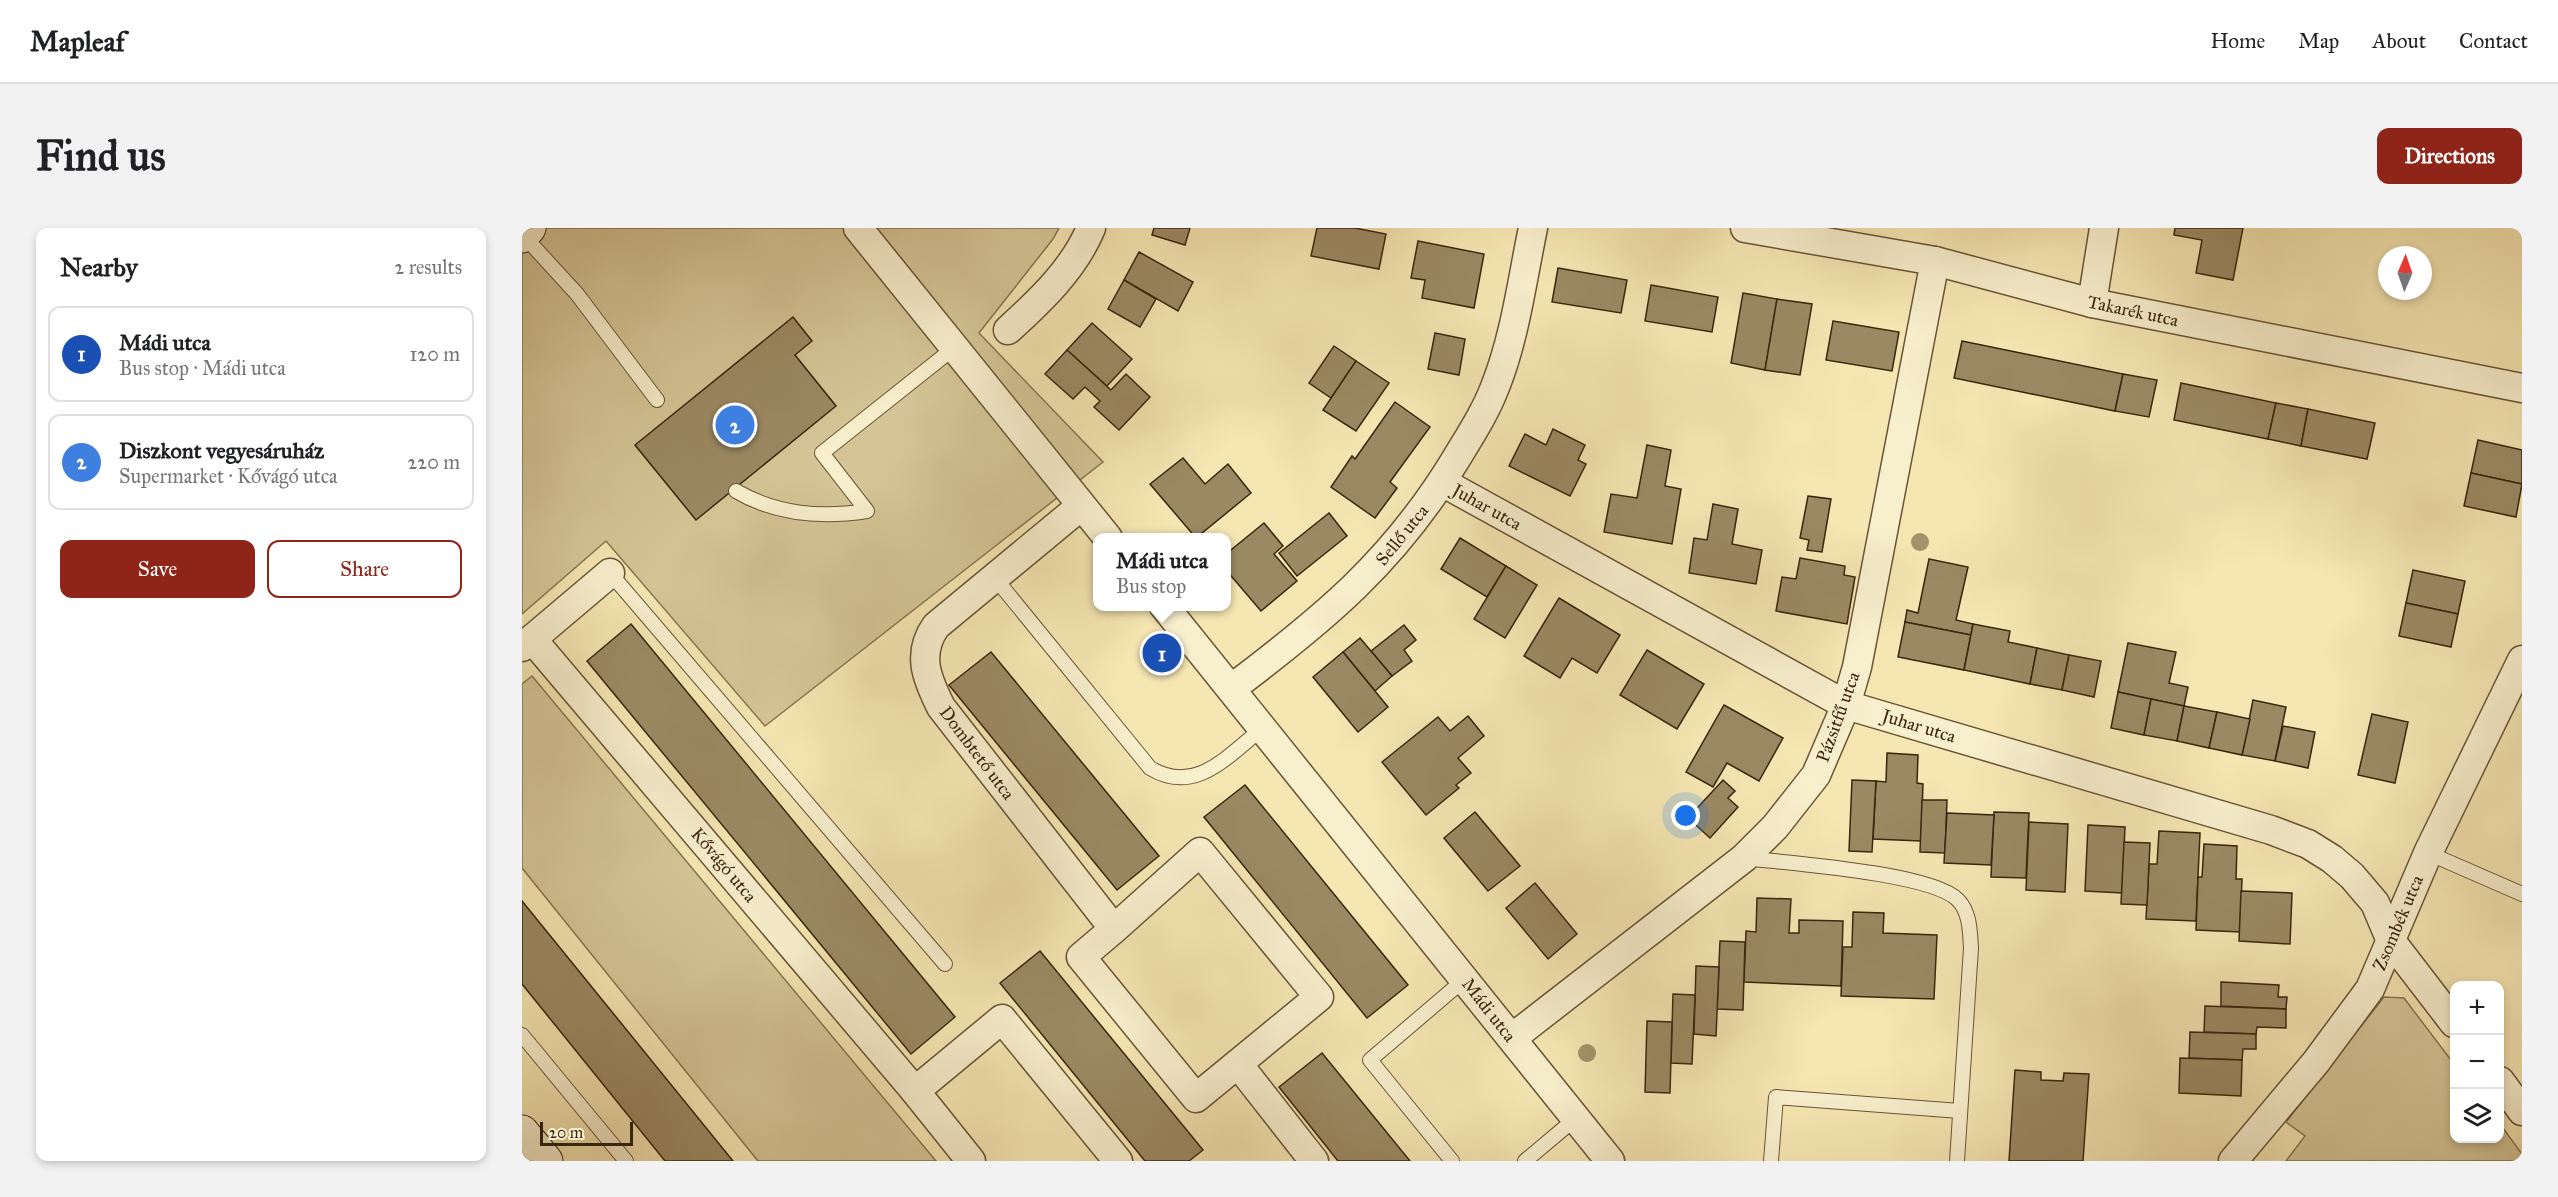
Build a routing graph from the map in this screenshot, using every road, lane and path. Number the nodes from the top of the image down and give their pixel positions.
1 (858, 228) edge
2 (1091, 228) edge
3 (1533, 228) edge
4 (1745, 228) edge
5 (2104, 228) edge
6 (525, 233) edge
7 (1935, 261) junction
8 (2092, 303) junction
9 (1008, 330) dead end
10 (954, 348) junction
11 (2522, 388) edge
12 (657, 400) dead end
13 (1442, 482) junction
14 (736, 491) dead end
15 (1082, 506) junction
16 (1105, 533) edge
17 (610, 573) joint
18 (995, 578) junction
19 (1168, 611) edge
20 (527, 643) edge
21 (2519, 673) edge
22 (1232, 688) junction
23 (1846, 705) junction
24 (1263, 728) junction
25 (2428, 853) junction
26 (1744, 858) junction
27 (2522, 894) edge
28 (1114, 929) junction
29 (2391, 941) junction
30 (945, 964) dead end
31 (1465, 979) junction
32 (2450, 1018) edge
33 (522, 1035) edge
34 (1512, 1038) junction
35 (1238, 1064) junction
36 (2504, 1088) edge
37 (915, 1091) junction
38 (1960, 1111) junction
39 (2522, 1111) edge
40 (1575, 1119) junction
41 (522, 1132) edge
42 (546, 1161) edge
43 (626, 1161) edge
44 (971, 1161) edge
45 (1118, 1161) edge
46 (1314, 1161) edge
47 (1452, 1161) edge
48 (1525, 1161) edge
49 (1610, 1161) edge
50 (1771, 1161) edge
51 (1956, 1161) edge
52 (2233, 1161) edge

1 - 10 street
2 - 9 street
3 - 13 street, Sellő utca
4 - 7 street, Takarék utca
5 - 8 street
6 - 12 lane
7 - 8 street, Takarék utca
7 - 23 street, Pázsitfű utca
8 - 11 street, Takarék utca
10 - 14 lane
10 - 15 street
13 - 22 street, Sellő utca
13 - 23 street, Juhar utca
15 - 16 street
15 - 18 street, Dombtető utca
17 - 20 street, Kővágó utca
17 - 30 lane
18 - 24 lane
18 - 28 street, Dombtető utca
19 - 22 street, Mádi utca
20 - 37 street, Kővágó utca
21 - 25 street, Zsombék utca
22 - 24 street, Mádi utca
23 - 26 street, Pázsitfű utca
23 - 29 street, Juhar utca
24 - 31 street, Mádi utca
25 - 27 lane
25 - 29 street, Zsombék utca
26 - 34 street, Pázsitfű utca
26 - 38 lane
28 - 35 street
28 - 35 street
29 - 32 street, Juhar utca
29 - 52 street, Zsombék utca
31 - 34 street, Mádi utca
31 - 47 lane
33 - 43 lane
34 - 40 street, Mádi utca
35 - 46 street
36 - 39 street
37 - 44 street, Kővágó utca
37 - 45 street
38 - 50 lane
38 - 51 lane
40 - 48 lane
40 - 49 street, Mádi utca
41 - 42 street

